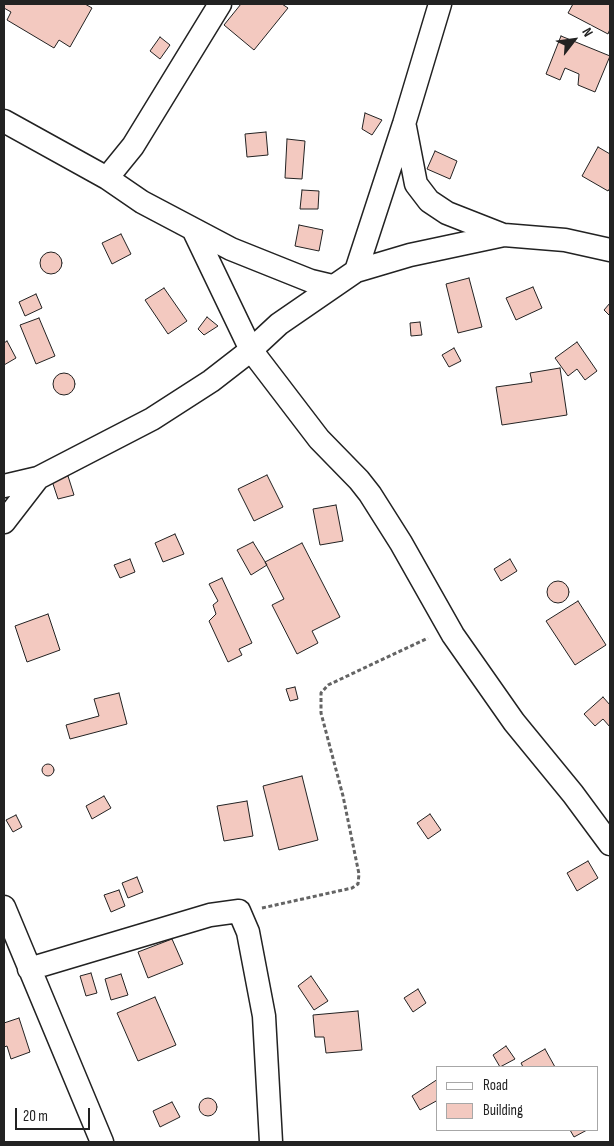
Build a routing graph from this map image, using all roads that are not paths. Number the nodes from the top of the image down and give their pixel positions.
1 (440, 4) edge
2 (216, 5) edge
3 (4, 122) edge
4 (404, 124) junction
5 (107, 178) junction
6 (193, 229) junction
7 (504, 235) junction
8 (610, 250) edge
9 (356, 271) junction
10 (332, 286) junction
11 (251, 350) junction
12 (38, 478) junction
13 (4, 486) edge
14 (4, 522) edge
15 (610, 844) edge
16 (4, 907) edge
17 (29, 969) junction
18 (102, 1142) edge
19 (271, 1142) edge

1 - 4 street
2 - 5 street
3 - 5 street
4 - 7 street
4 - 9 street
5 - 6 street
6 - 10 street
6 - 11 street
7 - 8 street
7 - 9 street
9 - 10 street
10 - 11 street
11 - 12 street
11 - 15 street
12 - 13 street
12 - 14 street
16 - 17 street
17 - 18 street
17 - 19 street

